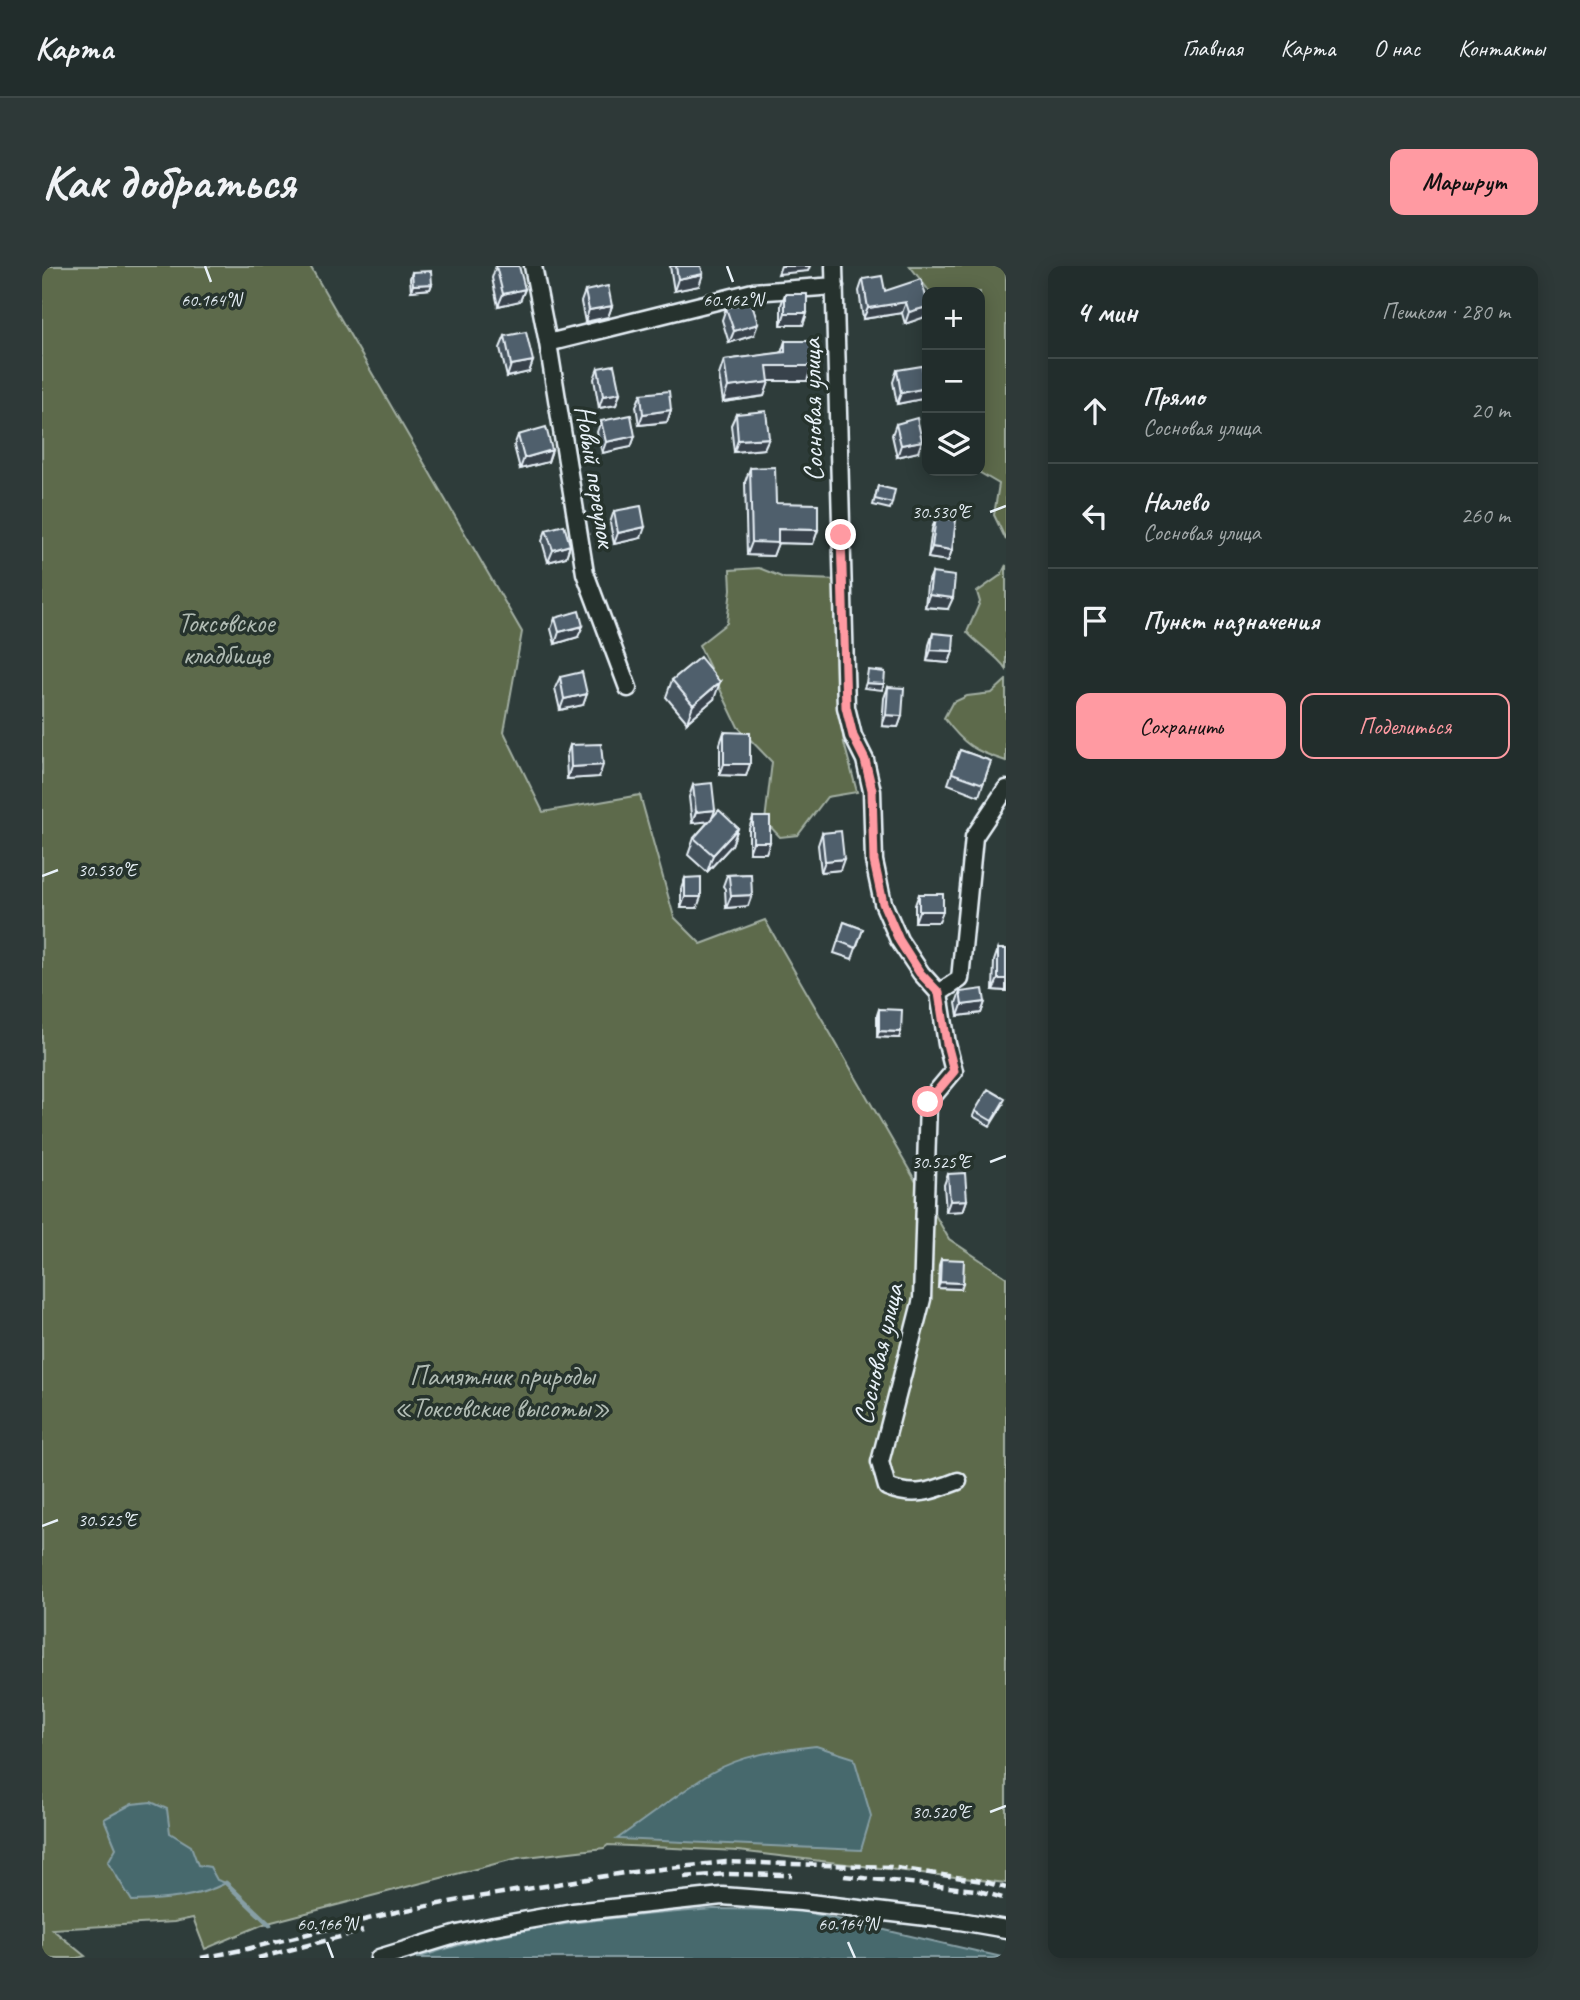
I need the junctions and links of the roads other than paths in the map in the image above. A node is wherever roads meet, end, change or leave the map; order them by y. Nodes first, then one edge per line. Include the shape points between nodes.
1 (533, 266) edge
2 (834, 266) edge
3 (835, 286) junction
4 (548, 343) junction
5 (628, 688) dead end
6 (1006, 789) edge
7 (939, 993) junction
8 (958, 1481) dead end
9 (1006, 1929) edge
10 (379, 1958) edge

1 - 4 street, Новый переулок
2 - 3 street, Сосновая улица
3 - 4 street via 753,292
3 - 7 street, Сосновая улица via 846,707 872,790 874,861 883,903 899,940
4 - 5 street, Новый переулок via 585,573
6 - 7 street via 974,837 960,979
7 - 8 street, Сосновая улица via 954,1071 928,1102 922,1299 880,1462 887,1487 902,1493 930,1492
9 - 10 street via 722,1896 573,1912 494,1926

